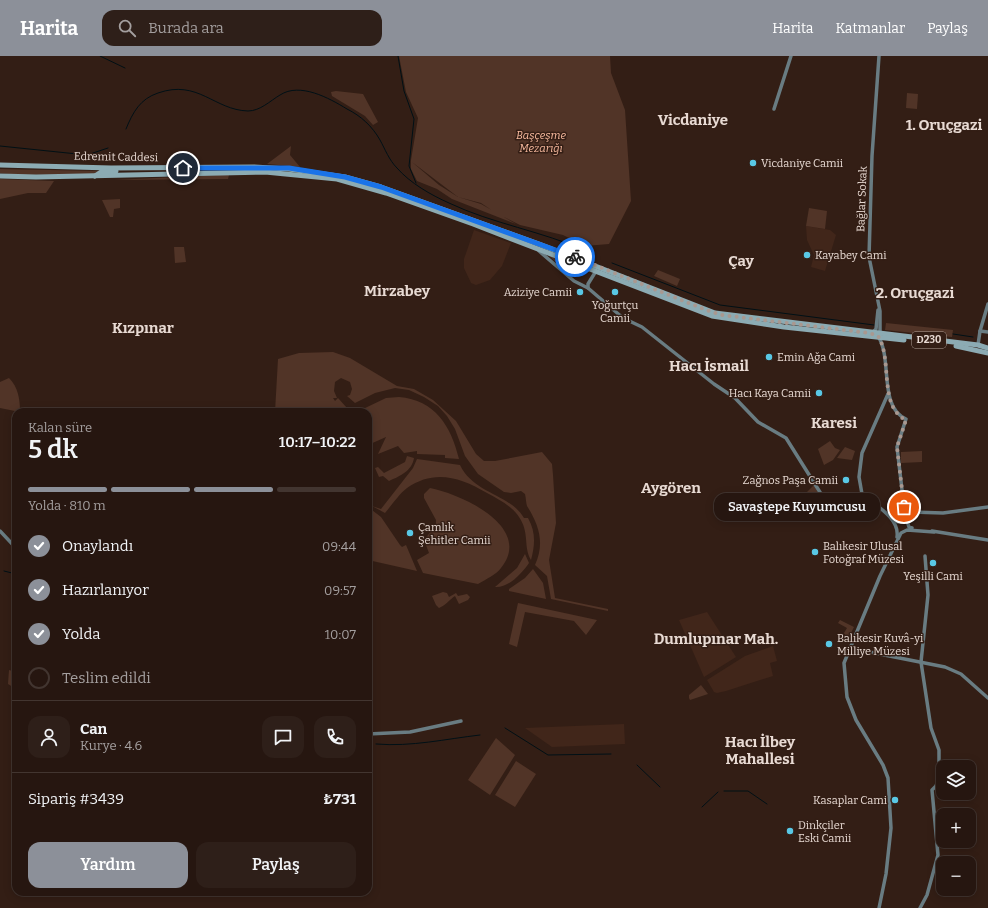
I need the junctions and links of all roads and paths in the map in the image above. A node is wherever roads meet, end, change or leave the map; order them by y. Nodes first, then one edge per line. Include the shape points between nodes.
1 (791, 56) edge
2 (879, 56) edge
3 (774, 109) dead end
4 (0, 166) edge
5 (143, 168) junction
6 (0, 176) edge
7 (95, 176) junction
8 (535, 247) junction
9 (601, 266) junction
10 (588, 288) junction
11 (988, 304) edge
12 (980, 331) junction
13 (988, 332) edge
14 (880, 335) junction
15 (978, 348) junction
16 (988, 348) edge
17 (988, 353) edge
18 (888, 394) junction
19 (862, 494) junction
20 (988, 507) edge
21 (908, 514) junction
22 (894, 521) junction
23 (0, 531) edge
24 (934, 532) junction
25 (897, 540) junction
26 (988, 540) edge
27 (12, 544) edge
28 (925, 556) dead end
29 (849, 648) junction
30 (921, 662) junction
31 (988, 698) edge
32 (461, 721) dead end
33 (372, 734) edge
34 (879, 908) edge
35 (920, 908) edge

1 - 3 main road
2 - 14 main road, Bağlar Sokak via 869,249 870,266 879,305
4 - 5 highway, Edremit Caddesi / D230
5 - 7 highway via 101,172
5 - 9 highway, Edremit Caddesi / D230 via 289,168 345,177 381,187
6 - 7 highway, Edremit Caddesi / D230
7 - 8 highway, Edremit Caddesi / D230 via 258,172 330,178 386,193
8 - 9 highway, Edremit Caddesi / D230
8 - 10 main road via 574,281
9 - 10 main road via 588,284
9 - 14 highway, D230 via 610,272 722,315
9 - 14 highway, D230 via 712,316
10 - 19 main road via 624,318 642,327 737,401 758,422 786,438 828,505 855,501
11 - 12 main road
12 - 13 main road
12 - 15 main road
14 - 15 highway, D230
14 - 15 highway, D230 via 889,339
14 - 18 main road via 886,362
15 - 16 highway, D230
15 - 17 highway, D230
18 - 19 main road via 862,453
18 - 21 main road via 895,411 906,420 897,447 903,500
19 - 22 main road
20 - 21 main road via 943,513
21 - 22 main road via 898,522
21 - 24 main road via 909,528
22 - 25 main road
23 - 27 main road
24 - 25 main road via 905,530 900,533
24 - 26 main road
25 - 29 main road
28 - 30 main road via 928,595
29 - 30 main road
29 - 34 main road via 844,664 847,697 856,720 888,778 891,828
30 - 31 main road via 945,667 961,674
30 - 35 main road via 931,728 939,750 939,767 936,786 932,790 938,855 927,895
32 - 33 main road via 410,732

